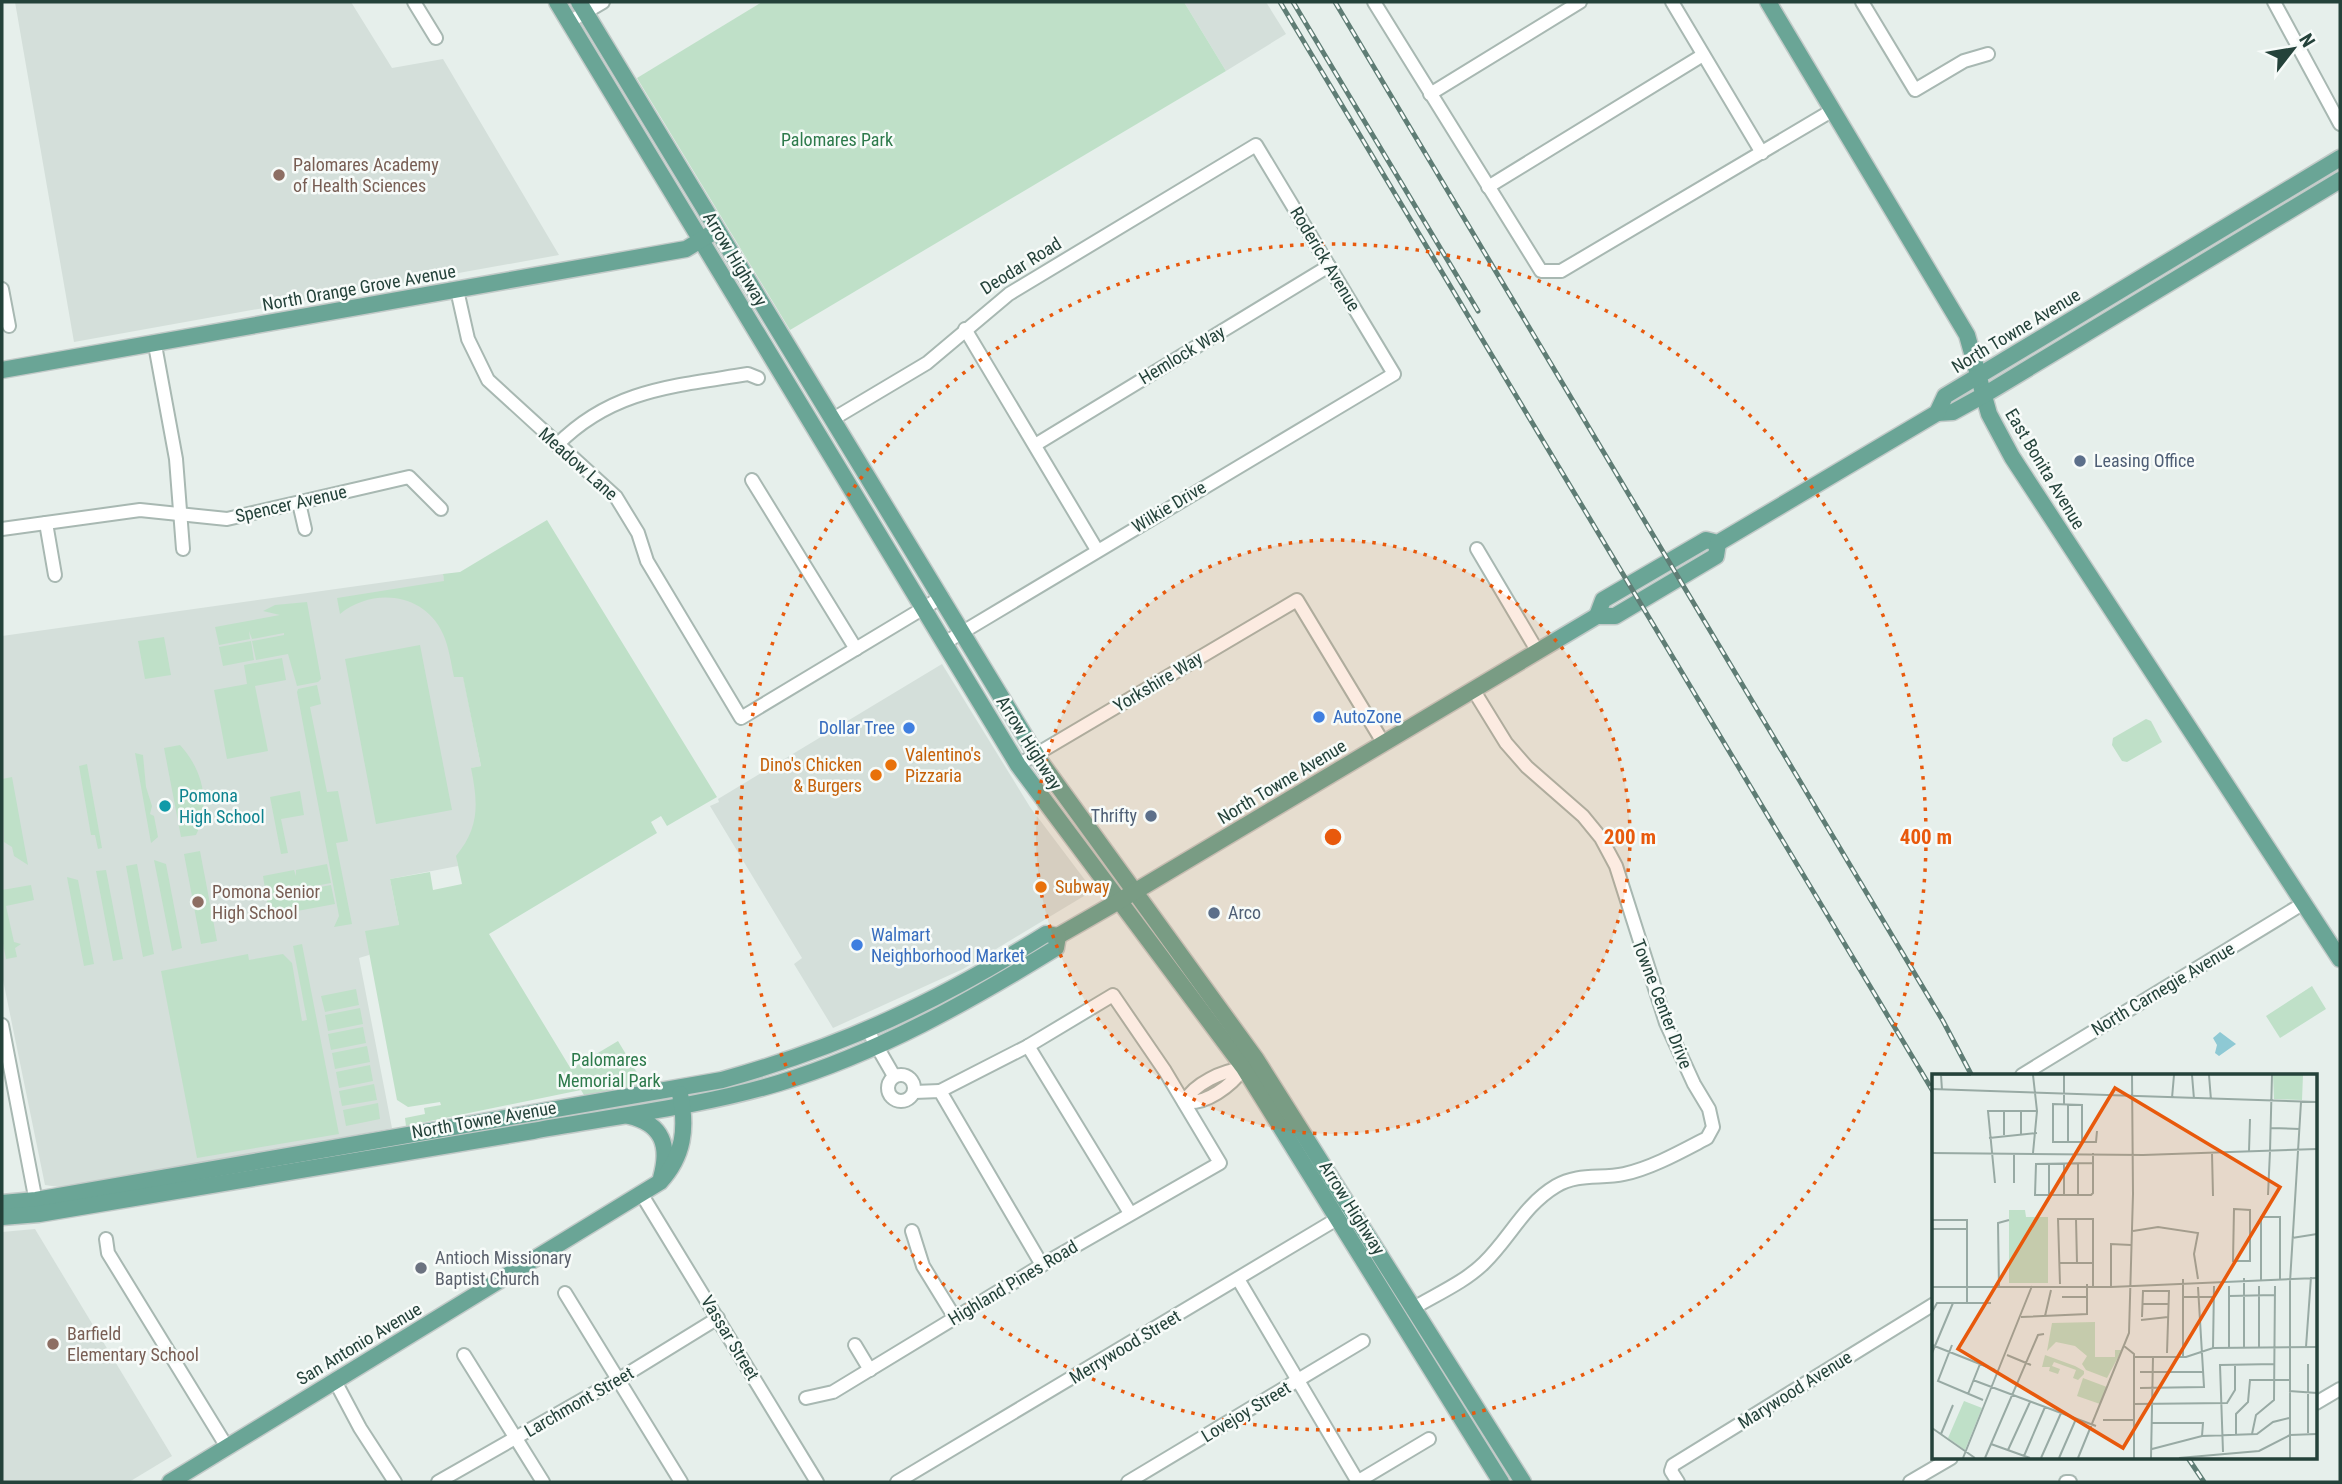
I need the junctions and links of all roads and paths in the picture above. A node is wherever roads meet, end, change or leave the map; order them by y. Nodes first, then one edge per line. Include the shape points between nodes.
1 (414, 2) edge
2 (557, 2) edge
3 (603, 2) edge
4 (1374, 2) edge
5 (1580, 2) edge
6 (1672, 2) edge
7 (1768, 2) edge
8 (1862, 2) edge
9 (2277, 3) edge
10 (583, 7) edge
11 (569, 22) junction
12 (436, 38) dead end
13 (1988, 54) dead end
14 (1703, 55) junction
15 (1430, 94) junction
16 (1833, 110) junction
17 (2340, 124) edge
18 (1256, 145) joint
19 (1762, 153) junction
20 (2340, 158) edge
21 (2340, 180) edge
22 (1488, 187) junction
23 (718, 230) junction
24 (701, 241) junction
25 (1329, 265) junction
26 (2, 289) edge
27 (457, 290) junction
28 (9, 326) dead end
29 (965, 328) junction
30 (155, 345) junction
31 (2, 370) edge
32 (1394, 374) joint
33 (1981, 376) junction
34 (758, 378) dead end
35 (1984, 394) junction
36 (1937, 413) junction
37 (833, 419) junction
38 (815, 430) junction
39 (557, 445) junction
40 (1035, 445) junction
41 (752, 480) dead end
42 (299, 503) junction
43 (441, 509) dead end
44 (181, 515) junction
45 (46, 523) junction
46 (2, 529) edge
47 (305, 529) dead end
48 (1477, 548) dead end
49 (183, 549) dead end
50 (1097, 550) junction
51 (55, 575) dead end
52 (942, 597) junction
53 (925, 608) junction
54 (962, 632) junction
55 (946, 642) junction
56 (856, 649) junction
57 (1538, 652) junction
58 (1474, 691) junction
59 (1384, 744) junction
60 (1036, 754) junction
61 (1018, 765) junction
62 (1136, 891) junction
63 (1119, 901) junction
64 (2304, 903) junction
65 (2340, 959) edge
66 (2, 1025) edge
67 (872, 1038) junction
68 (1028, 1045) junction
69 (5, 1058) edge
70 (1244, 1068) junction
71 (2024, 1074) edge
72 (894, 1076) junction
73 (940, 1091) junction
74 (914, 1092) junction
75 (681, 1096) junction
76 (1184, 1102) junction
77 (623, 1115) junction
78 (660, 1182) junction
79 (642, 1195) junction
80 (2, 1203) edge
81 (37, 1207) junction
82 (1352, 1210) junction
83 (1130, 1213) junction
84 (2, 1217) edge
85 (1336, 1219) junction
86 (912, 1231) dead end
87 (106, 1239) dead end
88 (1042, 1265) junction
89 (1238, 1279) junction
90 (565, 1293) dead end
91 (1932, 1305) edge
92 (1412, 1309) junction
93 (718, 1318) junction
94 (955, 1318) junction
95 (1363, 1341) dead end
96 (855, 1345) dead end
97 (464, 1355) dead end
98 (870, 1370) junction
99 (619, 1379) junction
100 (335, 1381) junction
101 (1298, 1381) junction
102 (2340, 1389) edge
103 (806, 1398) dead end
104 (2318, 1402) edge
105 (516, 1438) junction
106 (1429, 1439) dead end
107 (227, 1447) junction
108 (1948, 1460) edge
109 (170, 1482) edge
110 (396, 1482) edge
111 (438, 1482) edge
112 (543, 1482) edge
113 (681, 1482) edge
114 (817, 1482) edge
115 (897, 1482) edge
116 (1128, 1482) edge
117 (1357, 1482) edge
118 (1501, 1482) edge
119 (1523, 1482) edge
120 (1678, 1482) edge
121 (1910, 1482) edge

1 - 12 street
2 - 11 main road, Arrow Highway
3 - 10 street
4 - 15 street
5 - 15 street
6 - 14 street
7 - 16 main road, East Bonita Avenue
8 - 13 street via 1915,90 1964,61
9 - 17 street
10 - 11 street
10 - 23 main road, Arrow Highway
11 - 24 main road, Arrow Highway
14 - 19 street
14 - 22 street
15 - 22 street
16 - 19 street
16 - 33 main road, East Bonita Avenue via 1967,335
18 - 25 street, Roderick Avenue
18 - 29 street, Deodar Road via 1009,294
19 - 22 street via 1561,271 1541,271
20 - 33 main road, North Towne Avenue
21 - 35 main road
23 - 24 main road, North Orange Grove Avenue
23 - 37 main road, Arrow Highway
24 - 27 main road, North Orange Grove Avenue via 686,249
24 - 38 main road, Arrow Highway
25 - 32 street, Roderick Avenue
25 - 40 street, Hemlock Way
26 - 28 street
27 - 30 main road, North Orange Grove Avenue
27 - 39 street, Meadow Lane via 467,339 488,380
29 - 37 street, Deodar Road via 926,363
29 - 40 street
30 - 31 main road, North Orange Grove Avenue
30 - 44 street via 176,459
32 - 50 street, Wilkie Drive
33 - 35 main road, East Bonita Avenue
33 - 36 main road, North Towne Avenue via 1945,396
34 - 39 street via 748,374 630,396 594,414
35 - 36 main road via 1953,412
35 - 64 main road, East Bonita Avenue via 1989,414 2012,457
36 - 57 main road, North Towne Avenue via 1718,543 1706,540 1604,600 1597,617
37 - 38 main road, Deodar Road
37 - 52 main road, Arrow Highway
38 - 53 main road, Arrow Highway
39 - 56 street, Meadow Lane via 617,496 628,512 648,561 741,718
40 - 50 street
41 - 56 street
42 - 43 street, Spencer Avenue via 409,477
42 - 44 street, Spencer Avenue via 227,519
42 - 47 street
44 - 45 street, Spencer Avenue via 139,510
44 - 49 street
45 - 46 street, Spencer Avenue
45 - 51 street
48 - 57 street
50 - 54 street, Wilkie Drive
52 - 53 street
52 - 54 main road, Arrow Highway
53 - 55 main road, Arrow Highway
53 - 56 street
54 - 55 street, Wilkie Drive
54 - 60 main road, Arrow Highway
55 - 61 main road, Arrow Highway
57 - 58 main road, North Towne Avenue
58 - 59 main road, North Towne Avenue
58 - 92 street, Towne Center Drive via 1506,743 1601,838 1616,866 1666,1023 1713,1127 1701,1141 1635,1171 1580,1176 1536,1198 1481,1267
59 - 60 street, Yorkshire Way via 1297,600
59 - 62 main road, North Towne Avenue
60 - 61 street, Yorkshire Way
60 - 62 main road, Arrow Highway
61 - 63 main road, Arrow Highway
62 - 63 main road, North Towne Avenue
62 - 82 main road, Arrow Highway via 1227,1016
63 - 67 main road, North Towne Avenue via 1058,936 1046,934
63 - 70 main road, Arrow Highway
64 - 65 main road, East Bonita Avenue
64 - 71 street, North Carnegie Avenue
66 - 69 street
67 - 72 street
67 - 75 main road, North Towne Avenue via 779,1083
68 - 73 street
68 - 76 street via 1113,995
68 - 83 street
69 - 81 street
70 - 76 street via 1234,1081 1196,1104
70 - 85 main road, Arrow Highway
72 - 74 street via 909,1077
72 - 74 street via 887,1087 892,1098 904,1101
73 - 74 street
73 - 88 street
75 - 77 main road, North Towne Avenue
75 - 78 main road, San Antonio Avenue via 684,1129 680,1152
75 - 81 main road, North Towne Avenue
76 - 83 street, Highland Pines Road via 1220,1163
77 - 78 main road via 651,1124 661,1136 665,1163
77 - 81 main road, North Towne Avenue
78 - 79 main road, San Antonio Avenue
79 - 93 street, Vassar Street
79 - 100 main road, San Antonio Avenue
80 - 81 main road, North Towne Avenue
81 - 84 main road, North Towne Avenue
82 - 85 street, Merrywood Street
82 - 92 main road, Arrow Highway
83 - 88 street, Highland Pines Road
85 - 89 street, Merrywood Street
85 - 118 main road, Arrow Highway
86 - 94 street via 923,1266
87 - 107 street via 108,1253
88 - 94 street, Highland Pines Road
89 - 101 street
89 - 115 street, Merrywood Street
90 - 99 street
91 - 120 street, Marywood Avenue via 1673,1465 1671,1471
92 - 119 main road, Arrow Highway
93 - 99 street, Larchmont Street
93 - 114 street, Vassar Street
94 - 98 street, Highland Pines Road
95 - 101 street, Lovejoy Street
96 - 98 street
97 - 105 street
98 - 103 street, Highland Pines Road via 833,1392
99 - 105 street, Larchmont Street
99 - 113 street
100 - 107 main road, San Antonio Avenue
100 - 110 street
101 - 116 street, Lovejoy Street
101 - 117 street
102 - 104 street
105 - 111 street, Larchmont Street
105 - 112 street
106 - 117 street
107 - 109 main road, San Antonio Avenue
108 - 121 street

